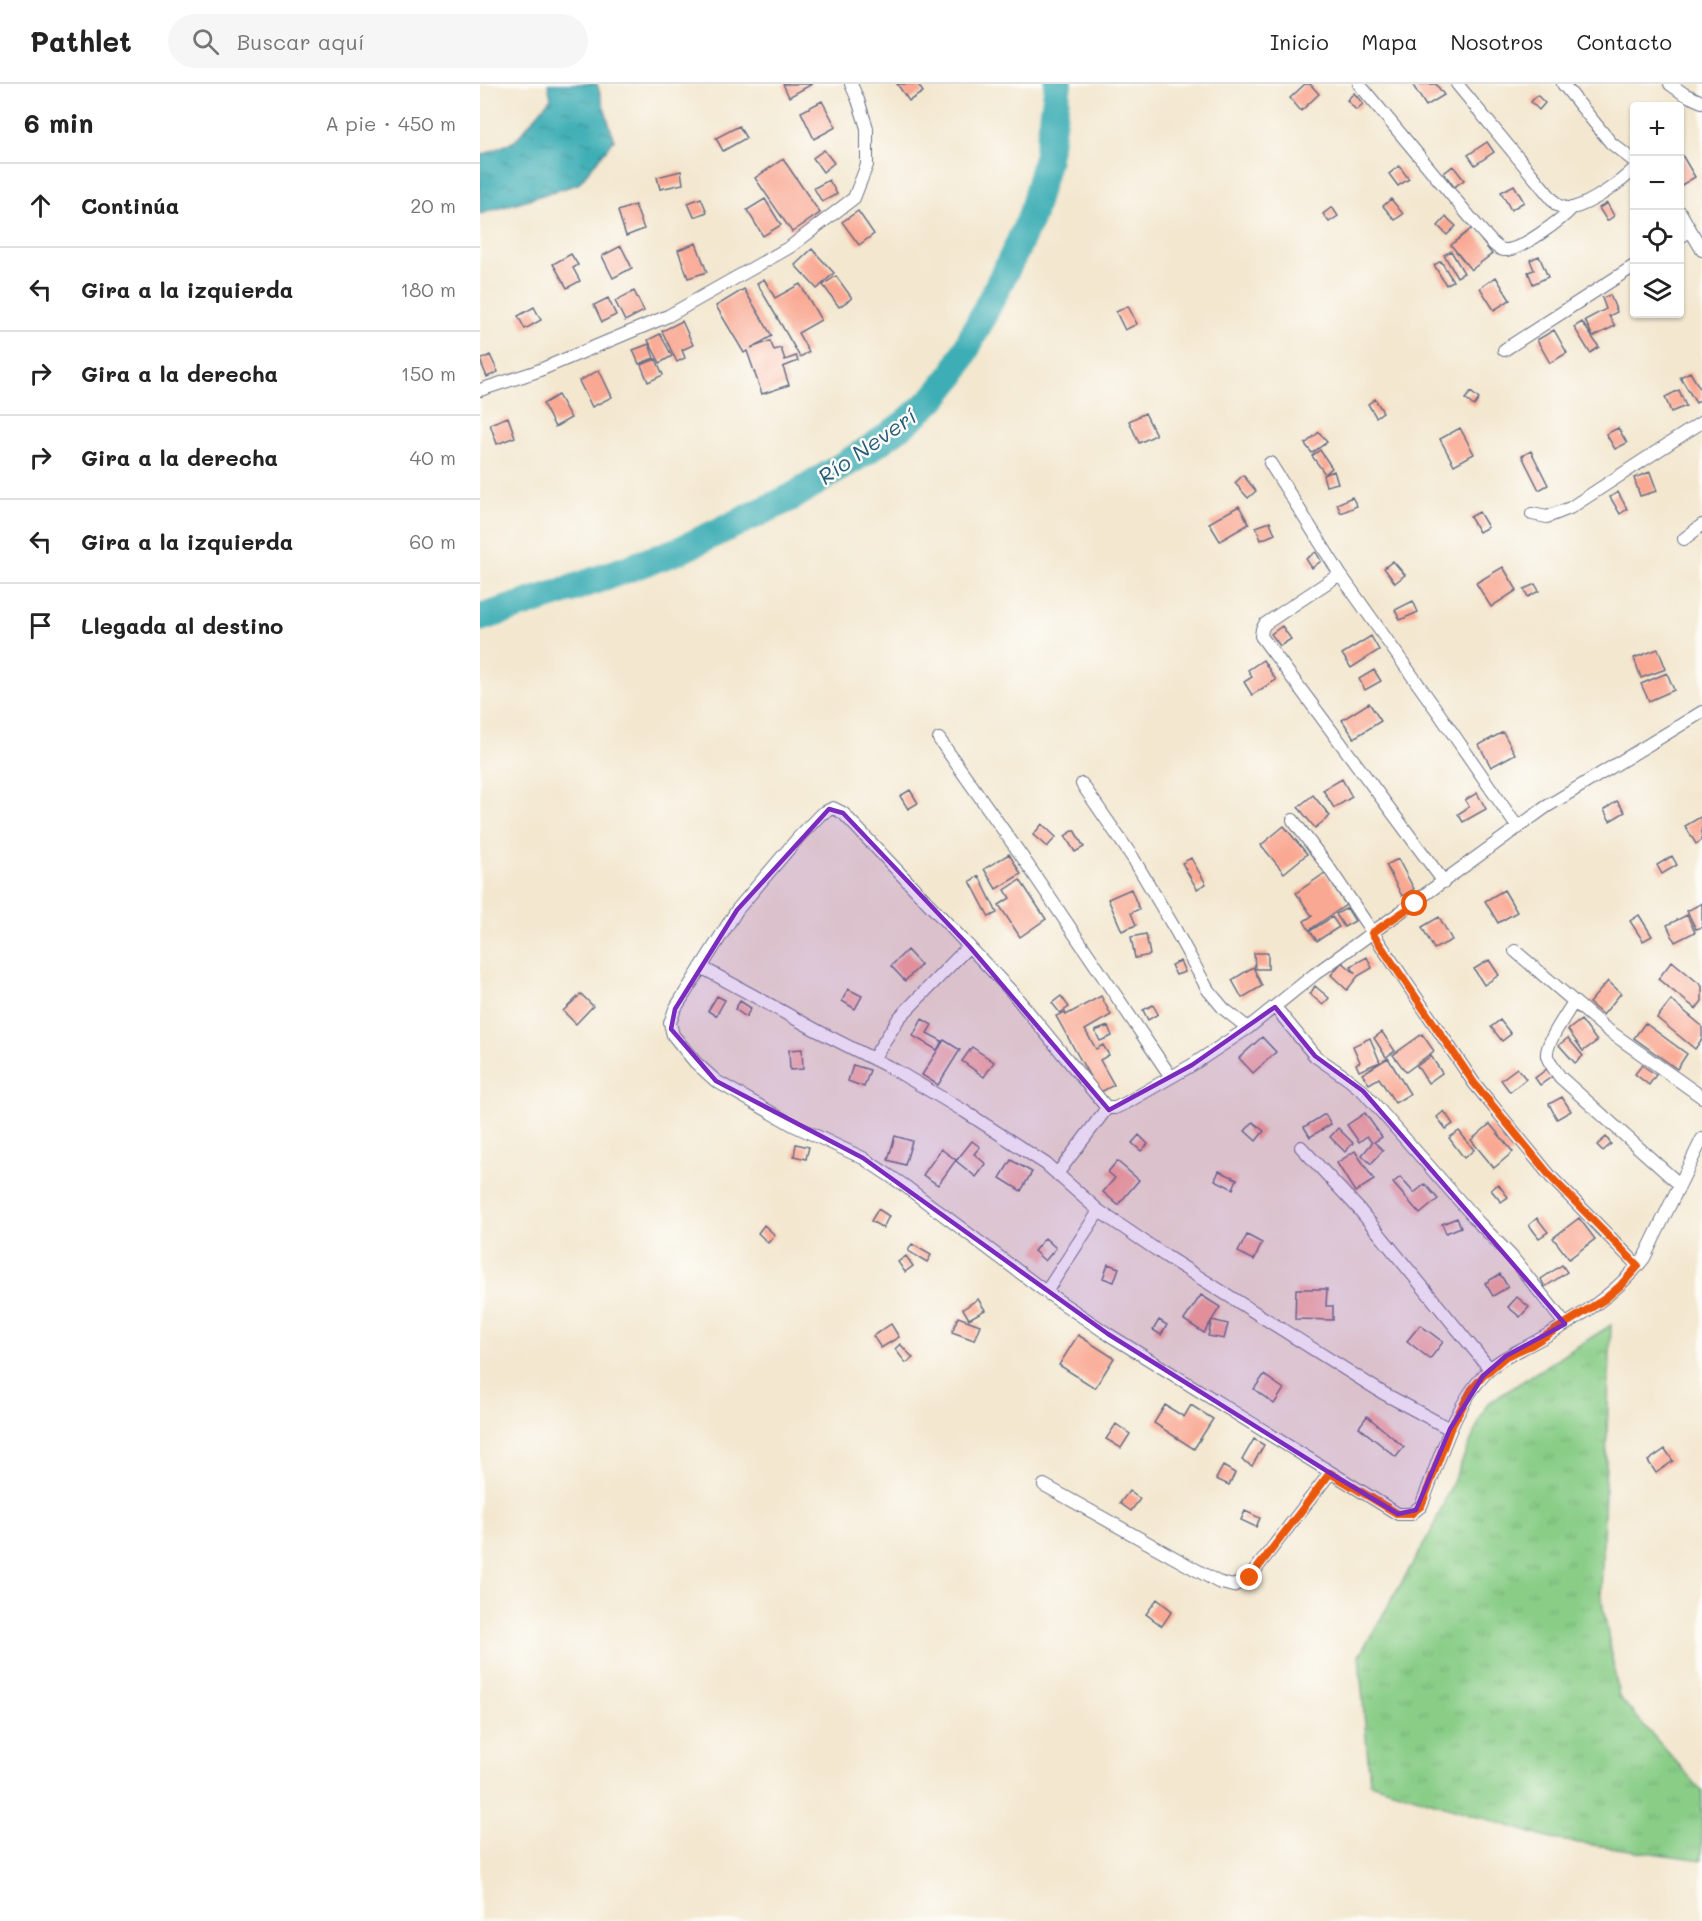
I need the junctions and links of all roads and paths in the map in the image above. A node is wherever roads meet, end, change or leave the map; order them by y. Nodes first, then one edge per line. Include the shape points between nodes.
1 (851, 84) edge
2 (1359, 84) edge
3 (1457, 84) edge
4 (1563, 84) edge
5 (1670, 84) edge
6 (1702, 102) edge
7 (1630, 157) edge
8 (1630, 173) edge
9 (1572, 208) junction
10 (1685, 234) edge
11 (1702, 250) edge
12 (1630, 269) edge
13 (1504, 350) dead end
14 (480, 390) edge
15 (1702, 422) edge
16 (1269, 463) dead end
17 (1532, 514) dead end
18 (1702, 525) edge
19 (1684, 539) dead end
20 (1340, 574) junction
21 (1702, 712) edge
22 (939, 739) dead end
23 (1082, 784) dead end
24 (1293, 820) dead end
25 (1518, 828) junction
26 (1444, 882) junction
27 (1372, 933) junction
28 (969, 946) junction
29 (1515, 951) dead end
30 (701, 967) junction
31 (1573, 1003) junction
32 (1275, 1007) junction
33 (1248, 1028) junction
34 (873, 1059) junction
35 (1171, 1077) junction
36 (1702, 1097) edge
37 (1107, 1108) junction
38 (1702, 1140) edge
39 (1301, 1147) dead end
40 (1057, 1174) junction
41 (1679, 1184) junction
42 (1099, 1211) junction
43 (1638, 1266) junction
44 (1046, 1292) junction
45 (1565, 1324) junction
46 (1490, 1369) junction
47 (1450, 1429) junction
48 (1330, 1473) junction
49 (1044, 1485) dead end

1 - 14 street via 867,128 867,165 854,198 790,247 668,316 535,372
2 - 9 street via 1498,248 1513,249 1546,230
3 - 9 street via 1554,202
4 - 7 street via 1611,142
5 - 6 street
8 - 9 street
10 - 11 street
12 - 13 street
15 - 17 street via 1570,508 1547,517
16 - 20 street
18 - 19 street
20 - 25 street
20 - 26 street via 1266,624 1261,636
21 - 25 street
22 - 35 street
23 - 33 street via 1133,858 1208,990
24 - 27 street
25 - 26 street
26 - 27 street
27 - 32 street
27 - 43 street via 1474,1083 1551,1177
28 - 30 street via 843,813 833,808 821,814 798,838 737,910
28 - 34 street via 899,1018
28 - 37 street
29 - 31 street
30 - 34 street
30 - 44 street via 670,1023 673,1035 695,1062 716,1081 793,1125 863,1158
31 - 36 street
31 - 41 street via 1549,1045 1547,1056 1560,1077
32 - 33 street
32 - 45 street via 1315,1056 1363,1091 1512,1257
33 - 35 street
34 - 40 street via 964,1111
35 - 37 street via 1126,1103
37 - 40 street
38 - 41 street
39 - 46 street via 1358,1208
40 - 42 street
41 - 43 street
42 - 44 street
42 - 47 street via 1383,1393
43 - 45 street via 1605,1299
44 - 48 street
45 - 46 street
46 - 47 street via 1472,1389
47 - 48 street via 1421,1506 1411,1514 1398,1514
48 - 49 street via 1250,1578 1233,1586 1218,1582

